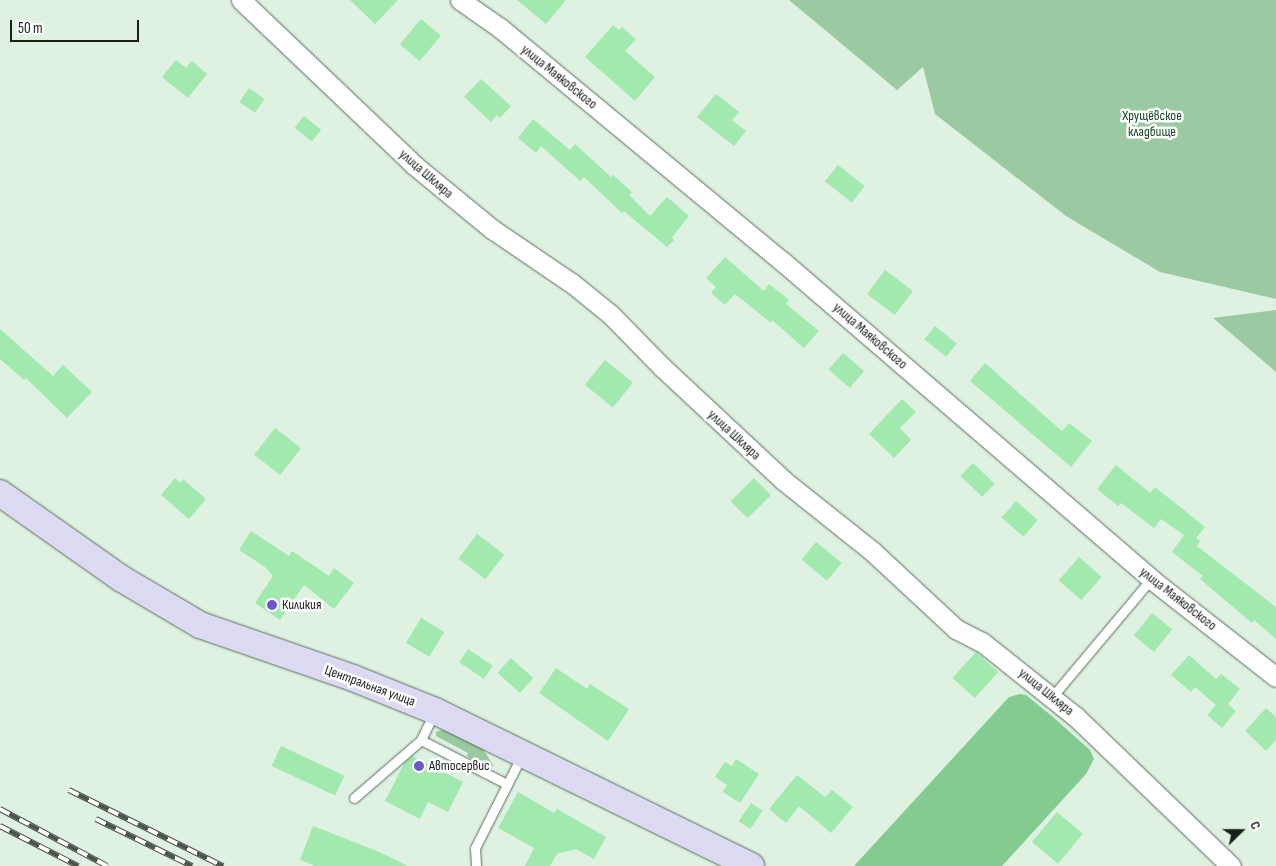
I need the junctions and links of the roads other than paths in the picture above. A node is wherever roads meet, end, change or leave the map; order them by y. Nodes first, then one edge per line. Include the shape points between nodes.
1 (241, 0) edge
2 (460, 0) edge
3 (0, 492) edge
4 (1151, 579) junction
5 (1276, 677) edge
6 (1052, 697) junction
7 (435, 711) junction
8 (421, 740) junction
9 (523, 753) junction
10 (507, 784) junction
11 (354, 798) dead end
12 (476, 866) edge
13 (751, 866) edge
14 (1231, 866) edge

1 - 6 street, улица Шкляра via 414,165 492,229 573,284 611,315 776,473 872,551 944,619 982,642
2 - 4 street, улица Маяковского via 500,28 783,262
3 - 7 main road, Центральная улица via 122,579 200,625 353,678
4 - 5 street, улица Маяковского
4 - 6 lane
6 - 14 street, улица Шкляра via 1128,765
7 - 8 lane
7 - 9 main road, Центральная улица
8 - 10 lane
8 - 11 lane
9 - 10 lane
9 - 13 main road, Центральная улица
10 - 12 lane via 475,848

